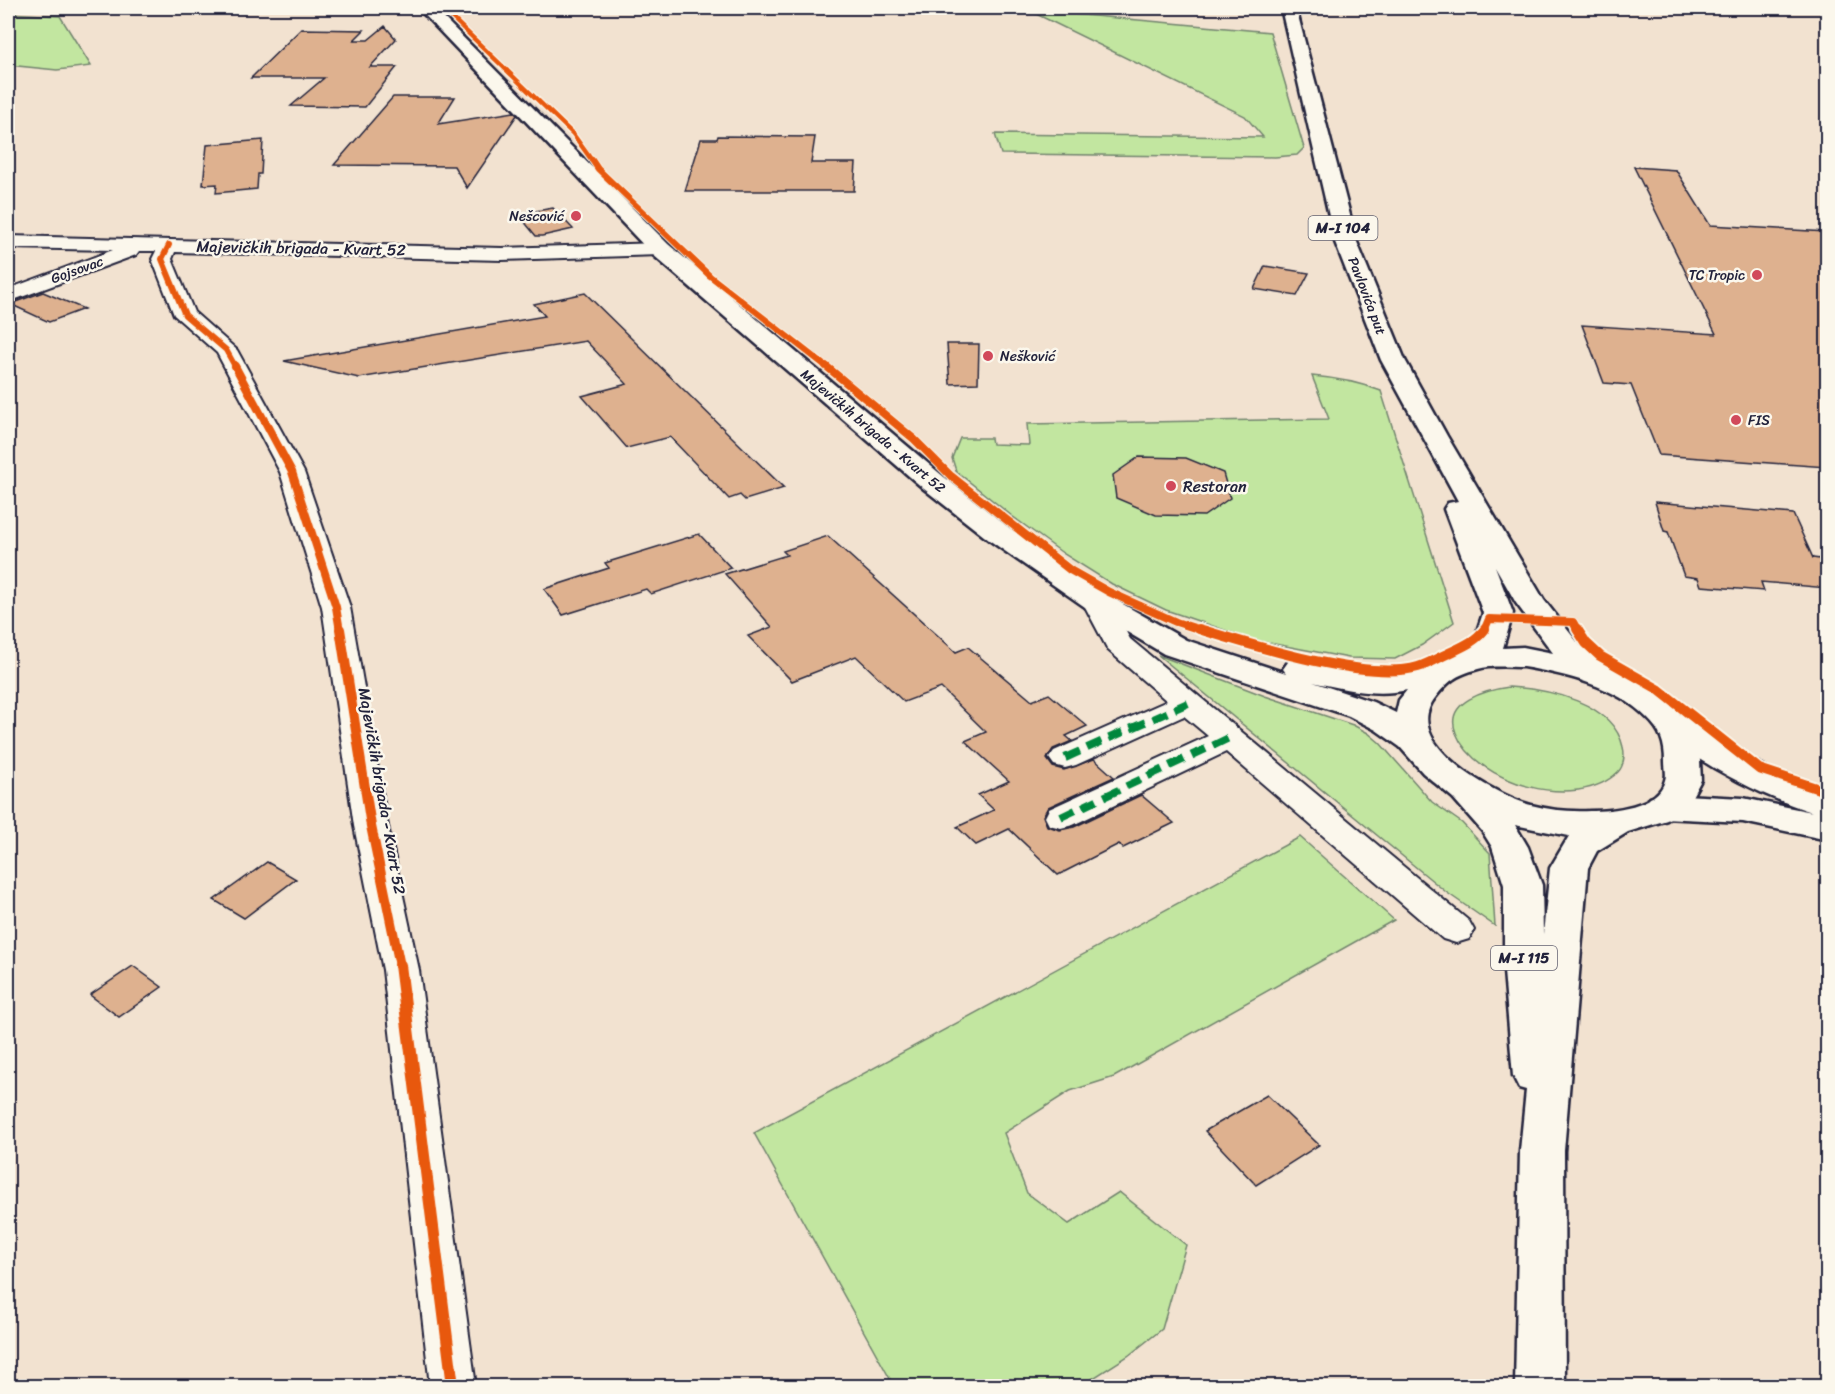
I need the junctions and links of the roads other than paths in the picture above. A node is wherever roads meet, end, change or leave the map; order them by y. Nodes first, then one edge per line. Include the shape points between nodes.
1 (426, 8) edge
2 (1289, 8) edge
3 (8, 242) edge
4 (158, 245) junction
5 (660, 249) junction
6 (8, 296) edge
7 (1434, 436) junction
8 (1096, 601) junction
9 (1470, 660) junction
10 (1437, 673) junction
11 (1610, 679) junction
12 (1188, 704) junction
13 (1669, 722) junction
14 (1229, 738) junction
15 (1065, 758) dead end
16 (1447, 775) junction
17 (1827, 805) edge
18 (1663, 806) junction
19 (1061, 817) dead end
20 (1617, 822) junction
21 (1827, 828) edge
22 (1456, 930) dead end
23 (1542, 1151) junction
24 (453, 1386) edge
25 (1540, 1386) edge

1 - 5 main road, Majevičkih brigada - Kvart 52 / M-I 115
2 - 7 main road, Pavlovića put / M-I 104 via 1346,242 1393,360
3 - 4 street, Gojsovac
4 - 5 street, Majevičkih brigada - Kvart 52 via 502,254
4 - 6 street, Gojsovac
4 - 24 street, Majevičkih brigada - Kvart 52 via 185,315 226,350 292,472 336,607 371,826 401,970
5 - 8 main road, Majevičkih brigada - Kvart 52 / M-I 115 via 934,483
7 - 9 main road, M-I 104 via 1498,613 1488,647
7 - 11 main road, M-I 104 via 1531,603 1570,654
8 - 10 main road, M-I 115 via 1230,650 1342,679 1390,684
8 - 12 street via 1118,644
8 - 16 main road, M-I 115 via 1174,647 1361,709 1388,722 1412,739
9 - 10 main road, M-I 115
9 - 11 main road, M-I 115 via 1502,656 1538,658
10 - 16 main road, M-I 115 via 1419,691 1411,713 1416,739
11 - 13 main road, M-I 115 via 1633,691
12 - 14 street
12 - 15 street
13 - 17 main road via 1737,769
13 - 18 main road, M-I 115 via 1683,744 1687,767 1680,788
14 - 19 street
14 - 22 street
16 - 20 main road, M-I 115 via 1494,804 1535,818 1577,824
16 - 23 main road, M-I 115 via 1496,823 1510,847 1523,885 1524,972
18 - 20 main road, M-I 115
18 - 21 main road via 1743,810
20 - 23 main road, M-I 115 via 1583,843 1569,868
23 - 25 main road, M-I 115

